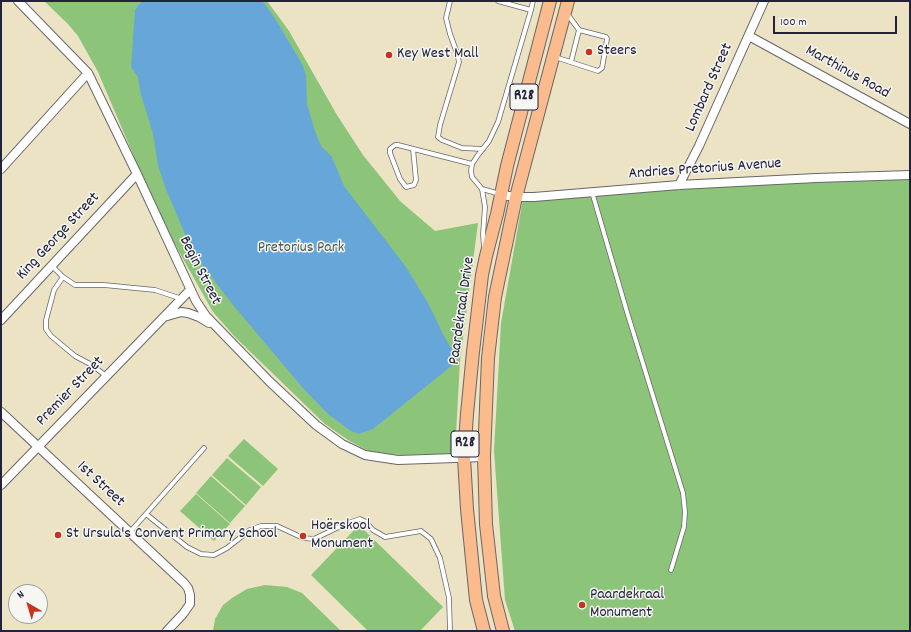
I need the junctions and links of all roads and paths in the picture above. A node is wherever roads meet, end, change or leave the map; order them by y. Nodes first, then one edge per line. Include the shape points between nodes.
1 (18, 1) edge
2 (450, 1) edge
3 (498, 1) edge
4 (533, 1) edge
5 (550, 1) edge
6 (764, 1) edge
7 (566, 6) edge
8 (531, 10) junction
9 (579, 30) junction
10 (749, 36) junction
11 (553, 57) junction
12 (571, 62) junction
13 (88, 73) junction
14 (910, 124) edge
15 (483, 149) junction
16 (413, 150) junction
17 (472, 164) junction
18 (1, 170) edge
19 (137, 174) junction
20 (910, 175) edge
21 (679, 185) junction
22 (482, 189) junction
23 (592, 192) junction
24 (502, 195) junction
25 (516, 198) junction
26 (486, 256) junction
27 (52, 265) junction
28 (63, 278) junction
29 (190, 290) junction
30 (182, 299) junction
31 (161, 318) junction
32 (1, 320) edge
33 (216, 325) junction
34 (106, 376) junction
35 (1, 412) edge
36 (38, 447) junction
37 (204, 448) dead end
38 (484, 457) junction
39 (464, 458) junction
40 (1, 486) edge
41 (146, 514) junction
42 (130, 532) junction
43 (671, 570) dead end
44 (167, 631) edge
45 (450, 631) edge
46 (484, 631) edge
47 (503, 631) edge

1 - 13 street, Begin Street
2 - 15 lane via 446,18 459,62 438,137 462,148
3 - 8 lane
4 - 8 lane
5 - 24 main road, Paardekraal Drive / R28 via 507,166
6 - 10 street, Lombard Street
7 - 9 lane
7 - 11 main road, Paardekraal Drive / R28
8 - 15 lane via 498,122
9 - 12 lane
9 - 12 lane via 606,37 602,68 598,71
10 - 14 street, Marthinus Road
10 - 21 street, Lombard Street
11 - 12 lane
11 - 25 main road, Paardekraal Drive / R28
13 - 18 street
13 - 19 street, Begin Street
15 - 17 lane
16 - 16 lane via 398,145 390,149 400,179 406,187 414,185 416,180
16 - 17 lane
17 - 22 lane via 472,177
19 - 27 street, King George Street
19 - 29 street, Begin Street
20 - 21 street, Andries Pretorius Avenue
21 - 23 street, Andries Pretorius Avenue
22 - 24 lane
22 - 26 lane via 485,207 483,245
23 - 25 street, Andries Pretorius Avenue
23 - 43 lane via 683,493 684,527
24 - 25 street, Andries Pretorius Avenue
24 - 26 main road, Paardekraal Drive / R28
25 - 38 main road, Paardekraal Drive / R28 via 495,297 488,358
26 - 39 main road, Paardekraal Drive / R28 via 473,352
27 - 28 lane
27 - 32 street, King George Street
28 - 30 lane via 75,285 155,290
28 - 34 lane via 54,290 46,329 75,356
29 - 30 street, Premier Street
29 - 33 street, Begin Street via 206,316
30 - 31 street, Premier Street
31 - 33 street via 188,313
31 - 34 street, Premier Street
33 - 39 street, Begin Street via 316,425 342,444 365,454 398,460
34 - 36 street, Premier Street
35 - 36 street, 1st Street
36 - 40 street, Premier Street
36 - 42 street, 1st Street
37 - 41 lane
38 - 39 street, Begin Street
38 - 47 main road, Paardekraal Drive / R28 via 486,524 494,596
39 - 46 main road, Paardekraal Drive / R28 via 476,600
41 - 42 lane
41 - 45 lane via 187,547 201,554 214,555 250,530 261,526 277,526 303,538 314,539 360,519 385,536 421,531 431,538 440,558 449,598
42 - 44 street, 1st Street via 188,588 190,604

